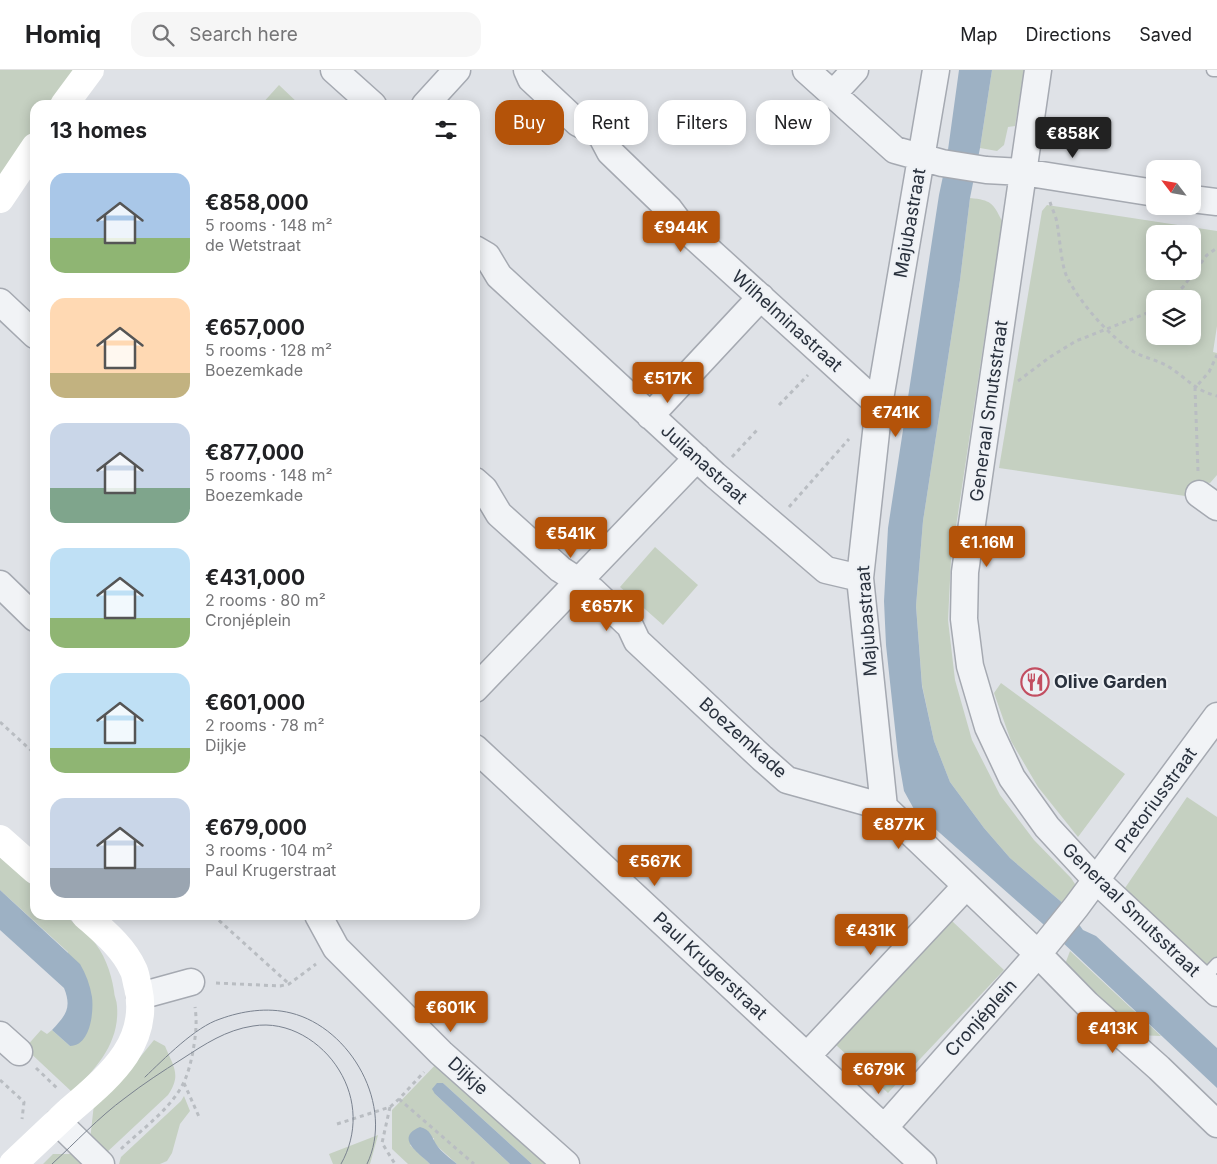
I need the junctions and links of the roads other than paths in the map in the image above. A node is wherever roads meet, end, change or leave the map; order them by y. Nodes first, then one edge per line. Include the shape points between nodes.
1 (90, 70) edge
2 (334, 70) edge
3 (457, 70) edge
4 (527, 70) edge
5 (806, 70) edge
6 (855, 70) edge
7 (936, 70) edge
8 (1038, 70) edge
9 (1213, 70) edge
10 (1217, 70) edge
11 (832, 95) junction
12 (71, 100) edge
13 (367, 100) edge
14 (430, 100) edge
15 (30, 154) edge
16 (931, 160) junction
17 (1031, 173) junction
18 (1146, 192) edge
19 (0, 199) edge
20 (1201, 199) edge
21 (1217, 202) edge
22 (480, 252) edge
23 (761, 298) junction
24 (0, 302) edge
25 (30, 330) edge
26 (879, 405) junction
27 (650, 416) junction
28 (706, 467) junction
29 (480, 485) edge
30 (860, 578) junction
31 (579, 580) junction
32 (0, 584) edge
33 (30, 613) edge
34 (480, 684) edge
35 (1217, 716) edge
36 (480, 753) edge
37 (884, 806) junction
38 (0, 839) edge
39 (30, 866) edge
40 (1097, 882) junction
41 (966, 886) junction
42 (90, 920) edge
43 (321, 920) edge
44 (1043, 948) junction
45 (1212, 979) edge
46 (191, 982) road end
47 (140, 996) junction
48 (807, 1056) junction
49 (67, 1113) junction
50 (1217, 1124) edge
51 (884, 1128) junction
52 (111, 1157) edge
53 (13, 1164) edge
54 (566, 1164) edge
55 (923, 1164) edge

1 - 12 street
2 - 13 street
3 - 14 street
4 - 23 street, Wilhelminastraat via 531,79 578,123 601,135 610,152 669,209 681,225
5 - 11 street
6 - 11 street
7 - 16 street, Majubastraat
8 - 17 street, Generaal Smutsstraat
9 - 10 lane
11 - 16 street via 895,150
15 - 19 street
16 - 17 street via 986,170
16 - 26 street, Majubastraat
17 - 18 street
17 - 40 street, Generaal Smutsstraat via 992,391 965,572 964,620 970,666 988,727 1012,778 1047,827
20 - 21 street
22 - 27 street, Julianastraat via 487,256 499,276
23 - 26 street, Wilhelminastraat
23 - 27 street
24 - 25 street
26 - 30 street, Majubastraat
27 - 28 street, Julianastraat
28 - 30 street, Julianastraat via 826,570
28 - 31 street
29 - 31 street, Boezemkade via 500,514 560,569
30 - 37 street, Majubastraat
31 - 34 street
31 - 37 street, Boezemkade via 630,626 637,641 787,780
32 - 33 street
35 - 40 street, Pretoriusstraat
36 - 48 street, Paul Krugerstraat
37 - 41 street, Boezemkade
38 - 39 street
40 - 44 street, Pretoriusstraat
40 - 45 street, Generaal Smutsstraat
41 - 44 street, Boezemkade
41 - 48 street
42 - 47 street via 118,945 134,969
43 - 54 street, Dijkje via 336,948 442,1053
44 - 50 street, Boezemkade via 1087,1004
44 - 51 street, Cronjéplein
46 - 47 street
47 - 49 street via 137,1033 127,1054
48 - 51 street, Paul Krugerstraat
49 - 52 street
49 - 53 street
51 - 55 street, Paul Krugerstraat

